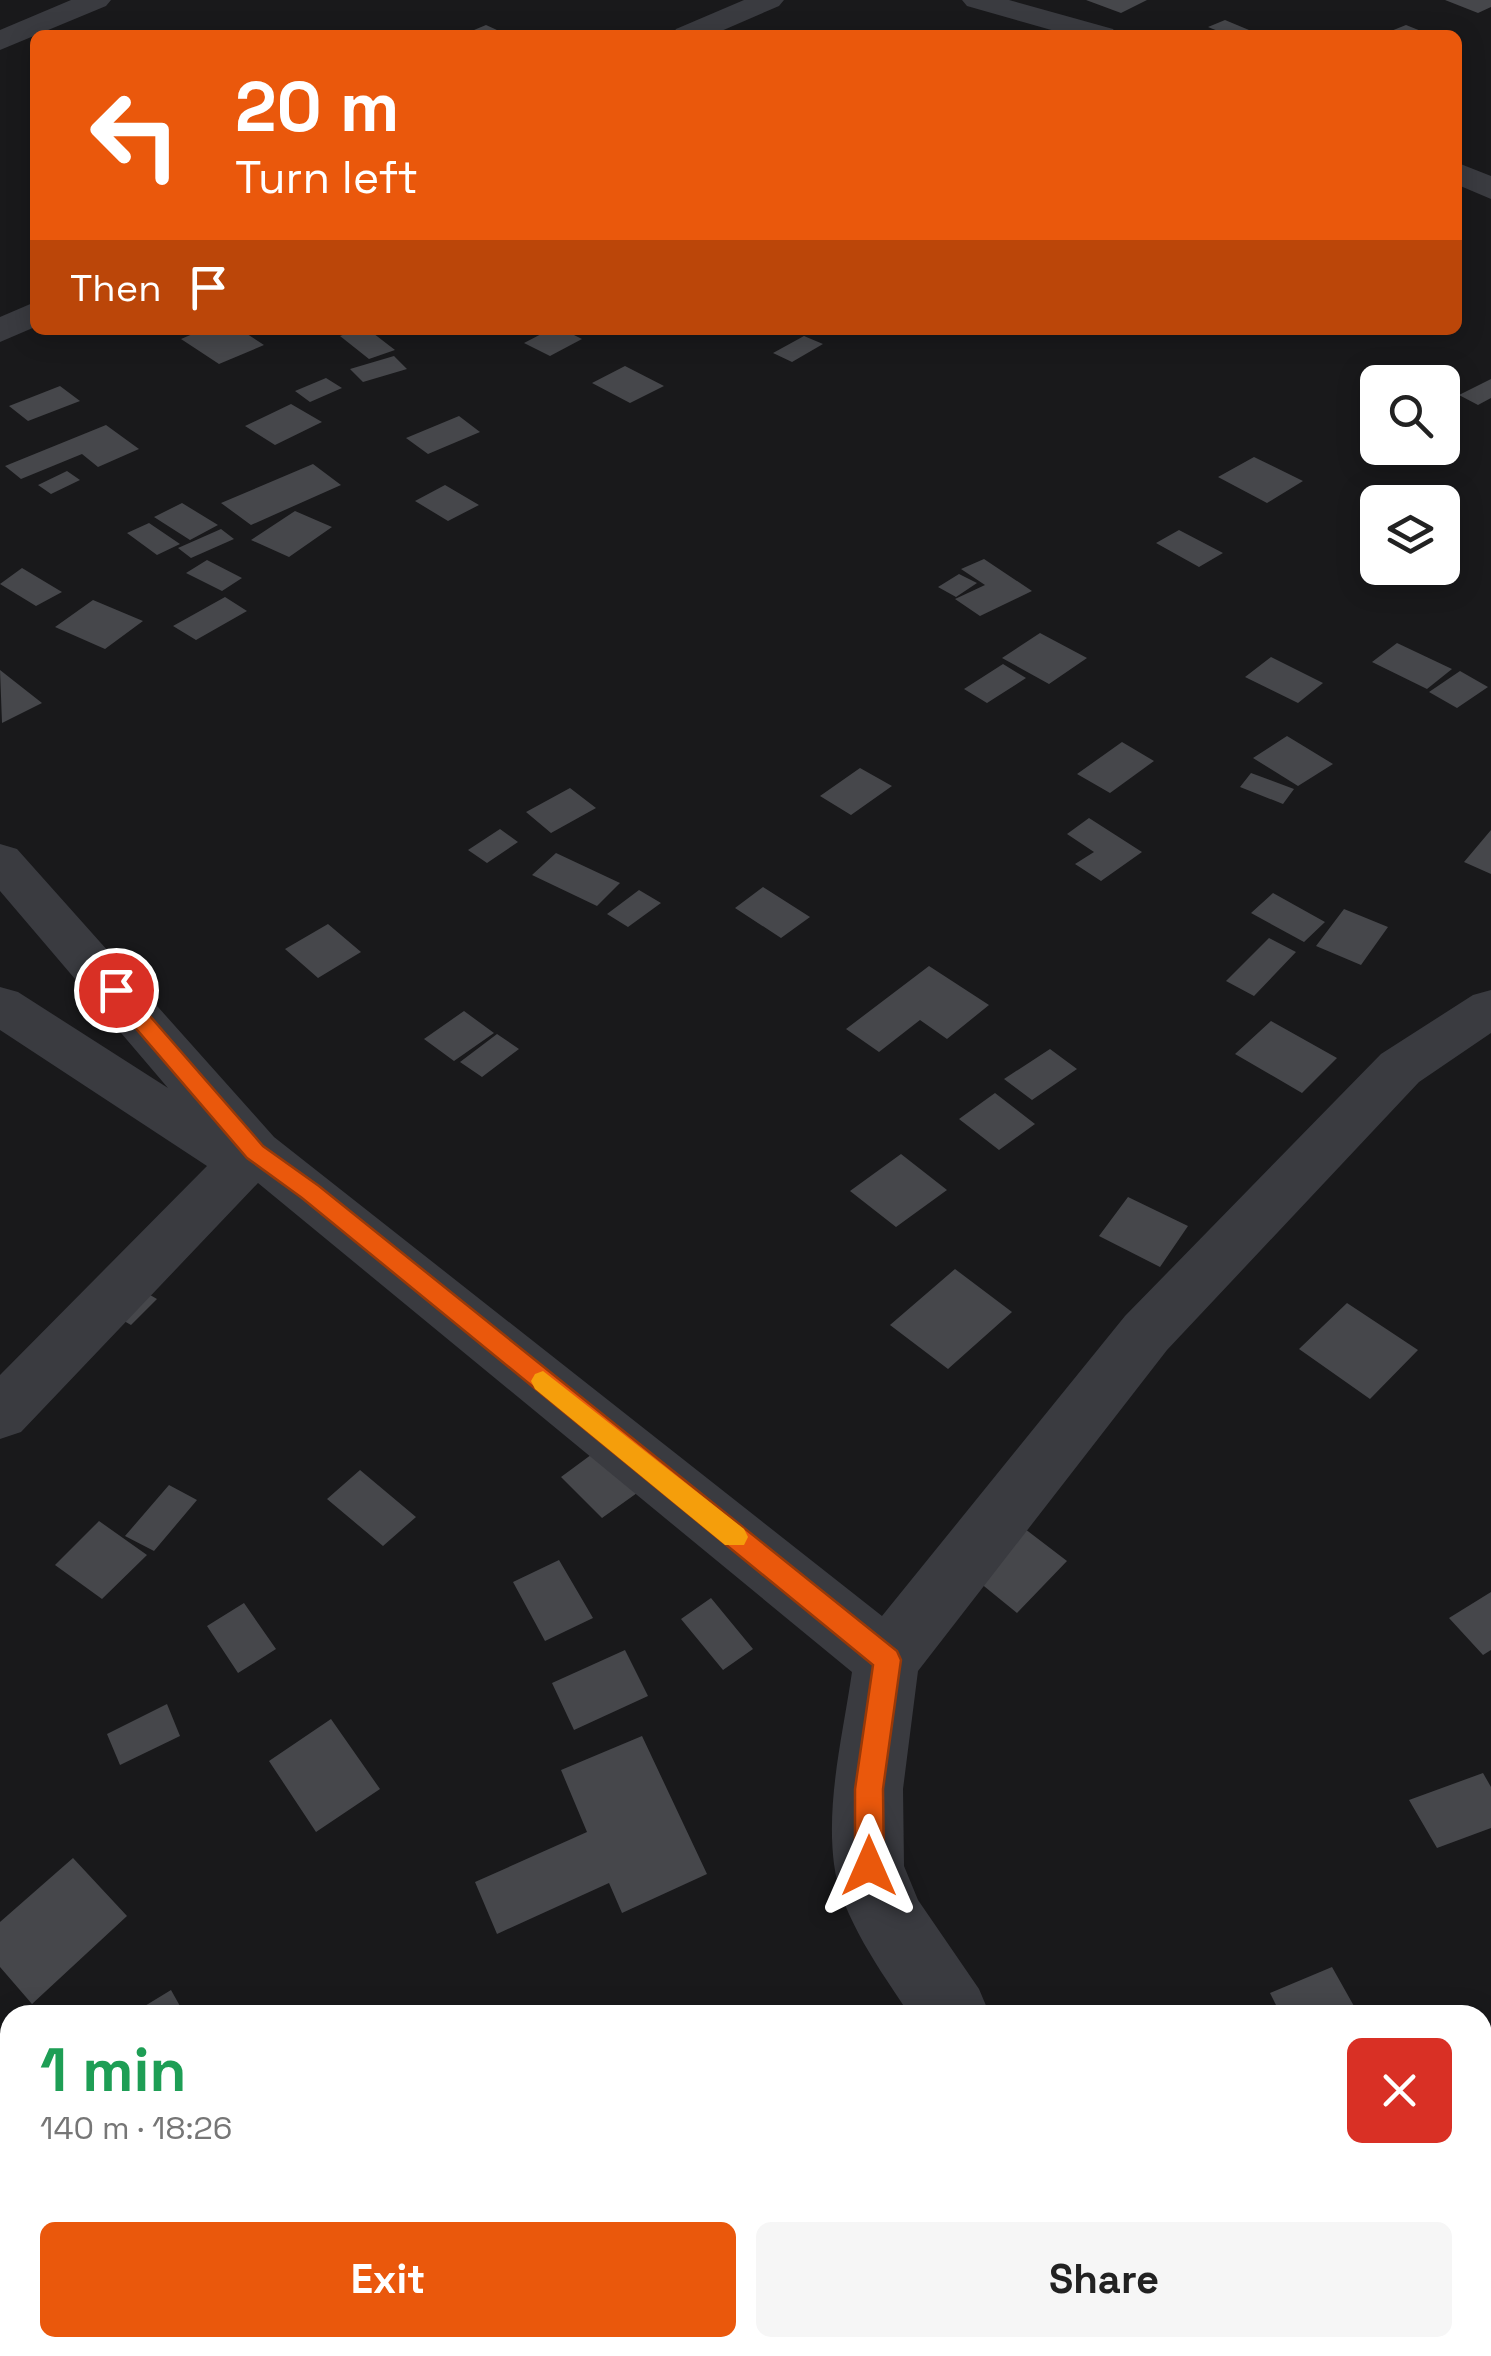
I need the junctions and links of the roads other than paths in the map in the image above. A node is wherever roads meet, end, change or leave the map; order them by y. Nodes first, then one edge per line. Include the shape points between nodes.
1 (96, 0) edge
2 (770, 0) edge
3 (977, 0) edge
4 (1084, 0) edge
5 (1057, 20) junction
6 (699, 30) edge
7 (1087, 30) edge
8 (0, 41) edge
9 (1462, 175) edge
10 (1491, 189) edge
11 (30, 316) edge
12 (0, 331) edge
13 (0, 860) edge
14 (0, 1005) edge
15 (1491, 1008) edge
16 (250, 1158) junction
17 (0, 1414) edge
18 (887, 1660) junction
19 (946, 2005) edge

1 - 8 street
2 - 6 street
3 - 5 street
4 - 5 street
5 - 7 street
9 - 10 street
11 - 12 street
13 - 16 street
14 - 16 street
15 - 18 street via 1400,1068 1146,1333
16 - 17 street
16 - 18 street via 326,1204
18 - 19 street via 869,1789 869,1866 892,1924

